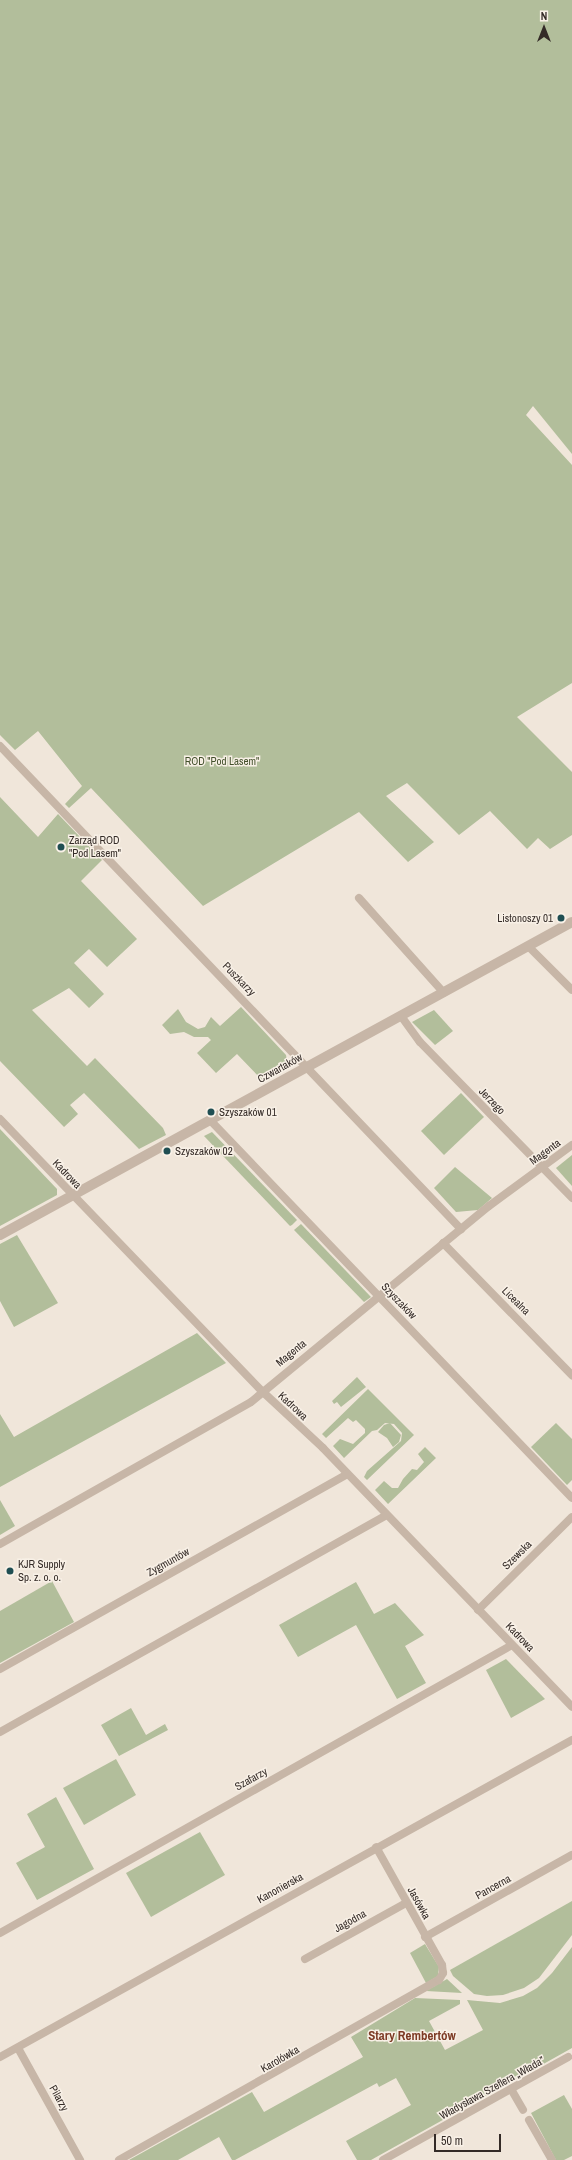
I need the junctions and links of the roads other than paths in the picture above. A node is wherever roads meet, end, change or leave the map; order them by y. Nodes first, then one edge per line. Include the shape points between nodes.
1 (0, 746) edge
2 (359, 898) dead end
3 (572, 922) edge
4 (528, 946) junction
5 (572, 990) edge
6 (444, 993) junction
7 (401, 1016) junction
8 (308, 1067) junction
9 (0, 1119) edge
10 (210, 1120) junction
11 (572, 1145) edge
12 (542, 1167) junction
13 (72, 1195) junction
14 (572, 1198) edge
15 (461, 1229) junction
16 (0, 1235) edge
17 (443, 1243) junction
18 (379, 1296) junction
19 (572, 1375) edge
20 (263, 1392) junction
21 (347, 1474) junction
22 (572, 1498) edge
23 (386, 1516) junction
24 (572, 1517) edge
25 (0, 1544) edge
26 (478, 1610) junction
27 (512, 1645) junction
28 (0, 1669) edge
29 (572, 1707) edge
30 (0, 1732) edge
31 (572, 1740) edge
32 (376, 1847) junction
33 (572, 1855) edge
34 (406, 1902) junction
35 (0, 1933) edge
36 (425, 1937) junction
37 (305, 1958) dead end
38 (443, 1969) joint
39 (18, 2048) junction
40 (0, 2057) edge
41 (568, 2057) dead end
42 (511, 2089) junction
43 (523, 2110) dead end
44 (529, 2120) dead end
45 (80, 2160) edge
46 (119, 2160) edge
47 (383, 2160) edge
48 (552, 2160) edge

1 - 8 street, Puszkarzy
2 - 6 street
3 - 4 street, Czwartaków
4 - 5 street
4 - 6 street, Czwartaków
6 - 7 street, Czwartaków
7 - 8 street, Czwartaków
7 - 12 street, Jerzego via 420,1042
8 - 10 street, Czwartaków
8 - 15 street, Puszkarzy
9 - 13 street, Kadrowa
10 - 13 street, Czwartaków
10 - 18 street, Szyszaków
11 - 12 street, Magenta
12 - 14 street, Jerzego
12 - 15 street, Magenta
13 - 16 street, Czwartaków
13 - 20 street, Kadrowa
15 - 17 street, Magenta
17 - 18 street, Magenta
17 - 19 street, Licealna
18 - 20 street, Magenta
18 - 22 street, Szyszaków
20 - 21 street, Kadrowa
20 - 25 street, Magenta via 244,1406
21 - 23 street, Kadrowa
21 - 28 street, Zygmuntów
23 - 26 street, Kadrowa
23 - 30 street
24 - 26 street, Szewska
26 - 27 street, Kadrowa
27 - 29 street, Kadrowa
27 - 35 street, Szafarzy
31 - 32 street, Kanonierska
32 - 34 street, Jasówka
32 - 39 street, Kanonierska
33 - 36 street, Pancerna
34 - 36 street, Jasówka
34 - 37 street, Jagodna
36 - 38 street, Jasówka
38 - 46 street, Karolówka via 439,1980 426,1989
39 - 40 street, Kanonierska
39 - 45 street, Pilarzy
41 - 42 street, Władysława Szeflera „Włada”
42 - 43 street
42 - 47 street, Władysława Szeflera „Włada”
44 - 48 street

